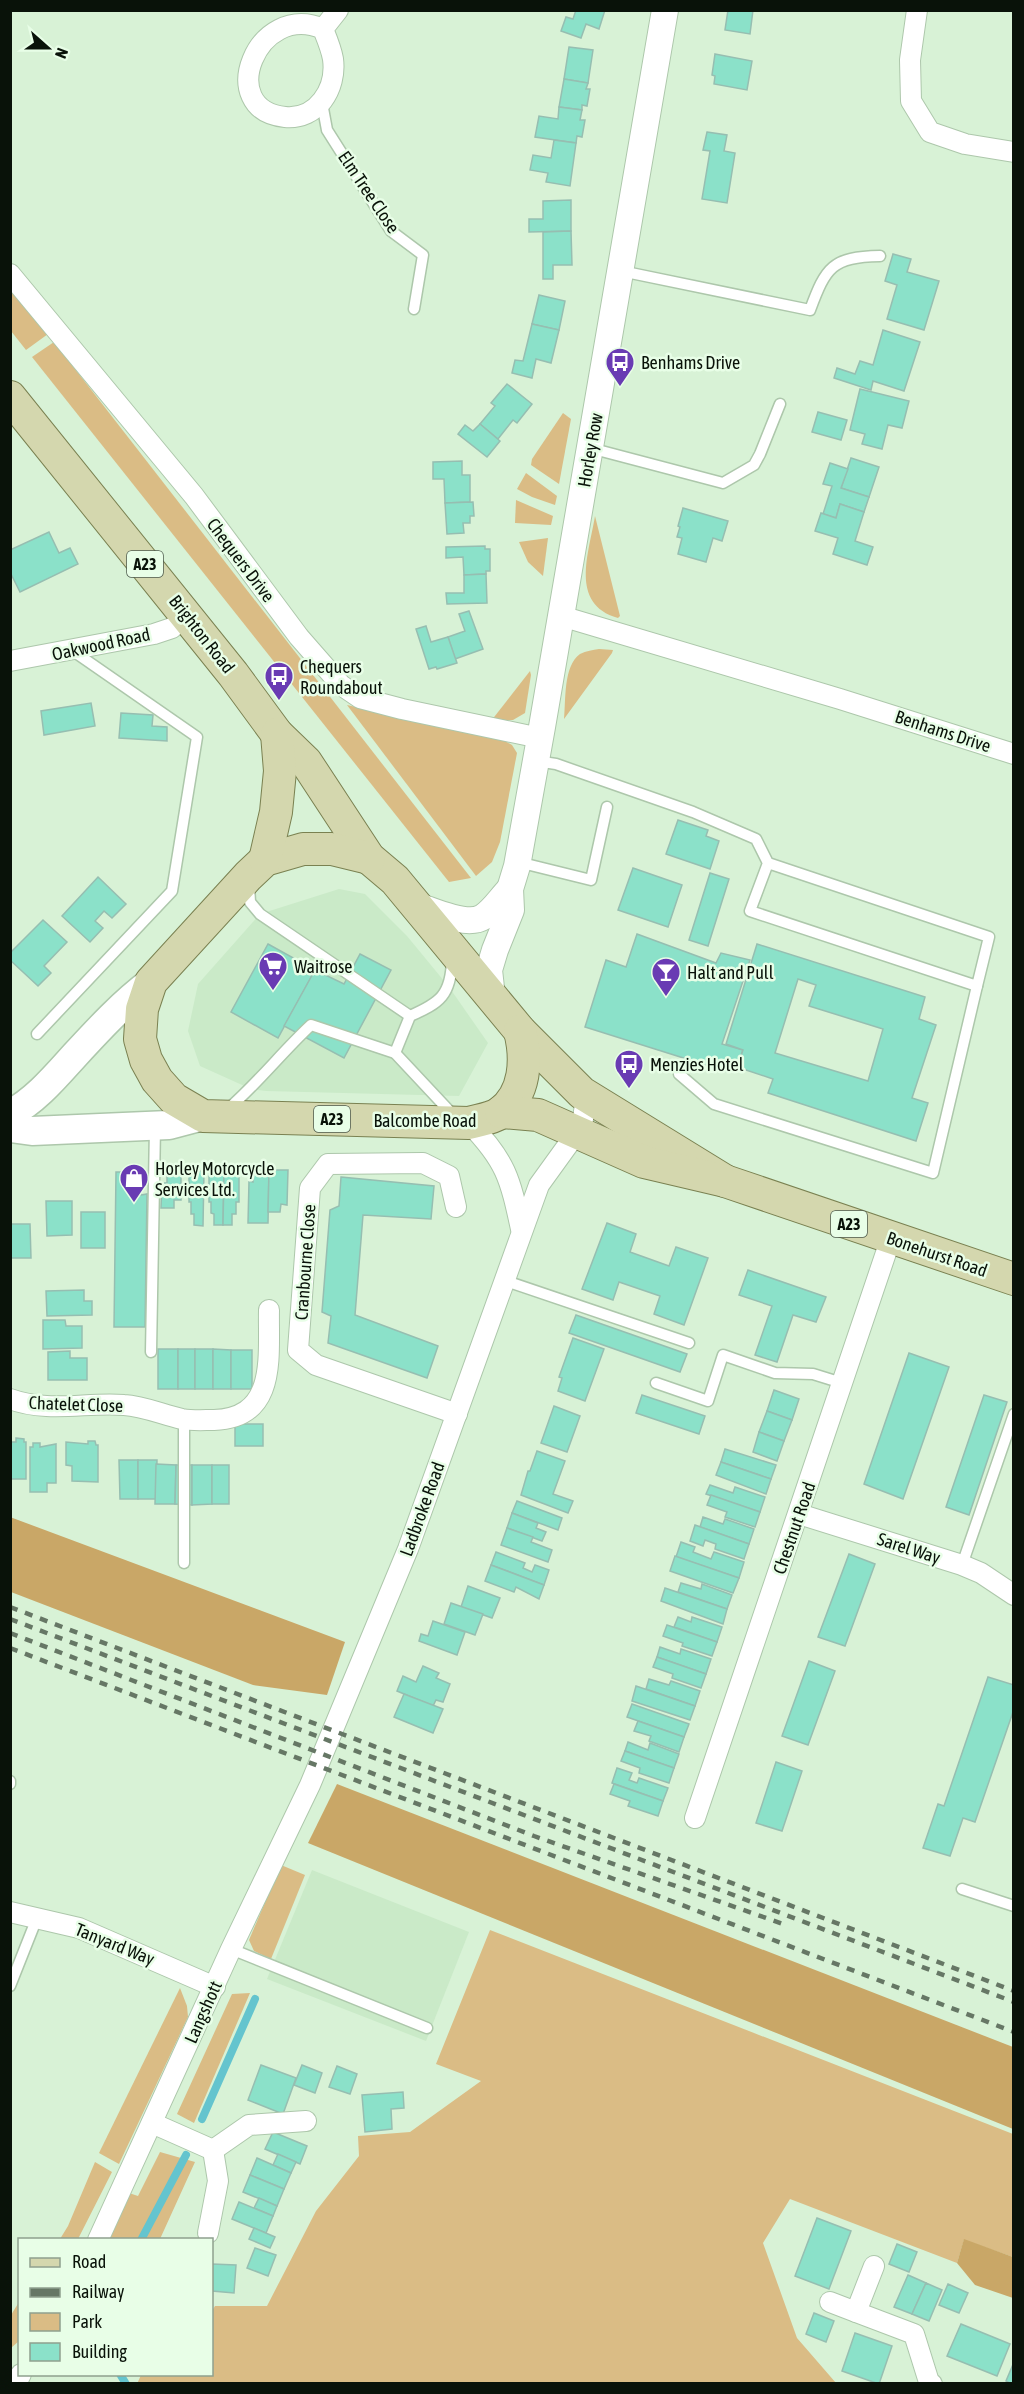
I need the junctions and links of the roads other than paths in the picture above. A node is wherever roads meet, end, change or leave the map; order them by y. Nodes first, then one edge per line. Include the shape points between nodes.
1 (338, 10) edge
2 (665, 10) edge
3 (917, 10) edge
4 (322, 29) junction
5 (322, 103) junction
6 (1014, 152) edge
7 (880, 256) dead end
8 (621, 271) junction
9 (10, 274) edge
10 (414, 309) dead end
11 (10, 397) edge
12 (780, 404) dead end
13 (589, 448) junction
14 (187, 615) junction
15 (561, 616) junction
16 (73, 651) junction
17 (10, 661) edge
18 (277, 734) junction
19 (538, 749) junction
20 (1014, 754) edge
21 (607, 807) dead end
22 (369, 858) junction
23 (518, 862) junction
24 (768, 862) junction
25 (256, 868) junction
26 (510, 890) junction
27 (418, 906) junction
28 (453, 952) junction
29 (151, 982) junction
30 (977, 986) junction
31 (492, 996) junction
32 (410, 1016) junction
33 (520, 1031) junction
34 (37, 1034) dead end
35 (395, 1053) junction
36 (679, 1074) dead end
37 (47, 1086) junction
38 (582, 1092) junction
39 (501, 1112) junction
40 (10, 1114) edge
41 (212, 1116) junction
42 (465, 1123) junction
43 (155, 1126) junction
44 (10, 1128) edge
45 (69, 1129) junction
46 (578, 1131) junction
47 (725, 1181) junction
48 (456, 1207) dead end
49 (521, 1229) junction
50 (891, 1238) junction
51 (1014, 1279) edge
52 (506, 1281) junction
53 (269, 1310) dead end
54 (689, 1343) dead end
55 (151, 1352) dead end
56 (656, 1383) dead end
57 (842, 1383) junction
58 (10, 1399) edge
59 (457, 1414) junction
60 (1014, 1414) edge
61 (184, 1419) junction
62 (799, 1514) junction
63 (184, 1563) dead end
64 (962, 1565) junction
65 (1014, 1595) edge
66 (310, 1785) joint
67 (695, 1818) dead end
68 (962, 1889) dead end
69 (1014, 1906) edge
70 (10, 1912) edge
71 (38, 1918) junction
72 (231, 1949) junction
73 (10, 1986) edge
74 (215, 1987) junction
75 (427, 2028) dead end
76 (306, 2121) dead end
77 (152, 2123) junction
78 (213, 2150) junction
79 (208, 2233) dead end
80 (99, 2238) edge
81 (874, 2266) dead end
82 (830, 2302) dead end
83 (856, 2312) junction
84 (932, 2384) edge

1 - 4 street
2 - 8 street, Horley Row
3 - 6 street via 910,60 911,101 930,132 965,144
4 - 5 street via 333,61 331,81
4 - 5 street via 294,21 271,29 254,51 248,84 256,101 280,116 308,114
5 - 10 lane, Elm Tree Close via 327,130 391,231 423,255
7 - 8 lane via 856,256 837,263 822,278 810,310
8 - 13 street, Horley Row
9 - 19 street, Chequers Drive via 194,496 299,637 341,685 360,698
11 - 14 main road, Brighton Road / A23
12 - 13 lane via 754,465 723,483
13 - 15 street, Horley Row
14 - 16 street, Oakwood Road via 172,628 154,634
14 - 18 main road, Brighton Road / A23
15 - 19 street, Horley Row
15 - 20 street, Benhams Drive
16 - 17 street, Oakwood Road
16 - 34 lane via 197,737 172,891
18 - 22 main road, Brighton Road / A23 via 306,762
18 - 25 main road, A23 via 280,771 276,812
19 - 23 street, Horley Row
19 - 24 lane via 556,764 756,838
21 - 23 lane via 591,880
22 - 25 main road, A23 via 332,849 303,849
22 - 27 main road, Brighton Road / A23 via 395,879
23 - 26 street, Horley Row
24 - 30 lane via 989,937
24 - 30 lane via 750,911
25 - 29 main road, Balcombe Road / A23
25 - 32 lane via 250,902 260,914
26 - 27 street, Horley Row via 481,919 473,921
26 - 31 street, Horley Row via 511,910 489,970
27 - 28 main road, Brighton Road / A23
28 - 31 main road, Brighton Road / A23
28 - 32 lane via 449,987 433,1006
29 - 37 main road, Balcombe Road via 127,1000
29 - 41 main road, Balcombe Road / A23 via 142,1009 140,1039 146,1060 174,1099
30 - 36 lane via 933,1173 714,1104
31 - 33 main road, Brighton Road / A23
32 - 35 lane
33 - 38 main road, Bonehurst Road / A23
33 - 39 main road via 525,1050 522,1079
35 - 41 lane via 311,1025 251,1089
35 - 42 lane
37 - 40 main road, Balcombe Road
37 - 45 main road via 52,1108
38 - 46 street, Ladbroke Road via 585,1104
38 - 47 main road, Bonehurst Road / A23
39 - 42 main road, Balcombe Road / A23
39 - 46 main road, Bonehurst Road / A23 via 538,1114
41 - 42 main road, Balcombe Road / A23
41 - 43 main road, Balcombe Road
42 - 49 street, Ladbroke Road via 488,1142 507,1172
43 - 45 main road, Balcombe Road
43 - 55 lane
44 - 45 main road, Balcombe Road
46 - 47 main road, Bonehurst Road / A23 via 644,1162
46 - 49 street, Ladbroke Road via 538,1185
47 - 50 main road, Bonehurst Road / A23
48 - 59 street, Cranbourne Close via 449,1176 423,1163 328,1164 310,1188 298,1350 316,1365
49 - 52 street, Ladbroke Road
50 - 51 main road, Bonehurst Road / A23
50 - 57 street, Chestnut Road
52 - 54 lane
52 - 59 street, Ladbroke Road
53 - 61 street, Chatelet Close via 267,1378 255,1405 231,1419
56 - 57 lane via 708,1401 723,1355 775,1373 813,1374
57 - 62 street, Chestnut Road
58 - 61 street, Chatelet Close via 44,1407 125,1405
59 - 66 street, Ladbroke Road via 408,1550
60 - 64 lane
61 - 63 lane
62 - 64 street, Sarel Way
62 - 67 street, Chestnut Road
64 - 65 street, Sarel Way
66 - 72 street, Langshott
68 - 69 lane
70 - 71 street, Tanyard Way
71 - 73 lane
71 - 74 street, Tanyard Way via 79,1928
72 - 74 street, Langshott
72 - 75 lane
74 - 77 street, Langshott
76 - 78 street via 249,2125
77 - 78 street
77 - 80 street, Langshott
78 - 79 street via 218,2181
81 - 83 street
82 - 83 street
83 - 84 street via 914,2334

